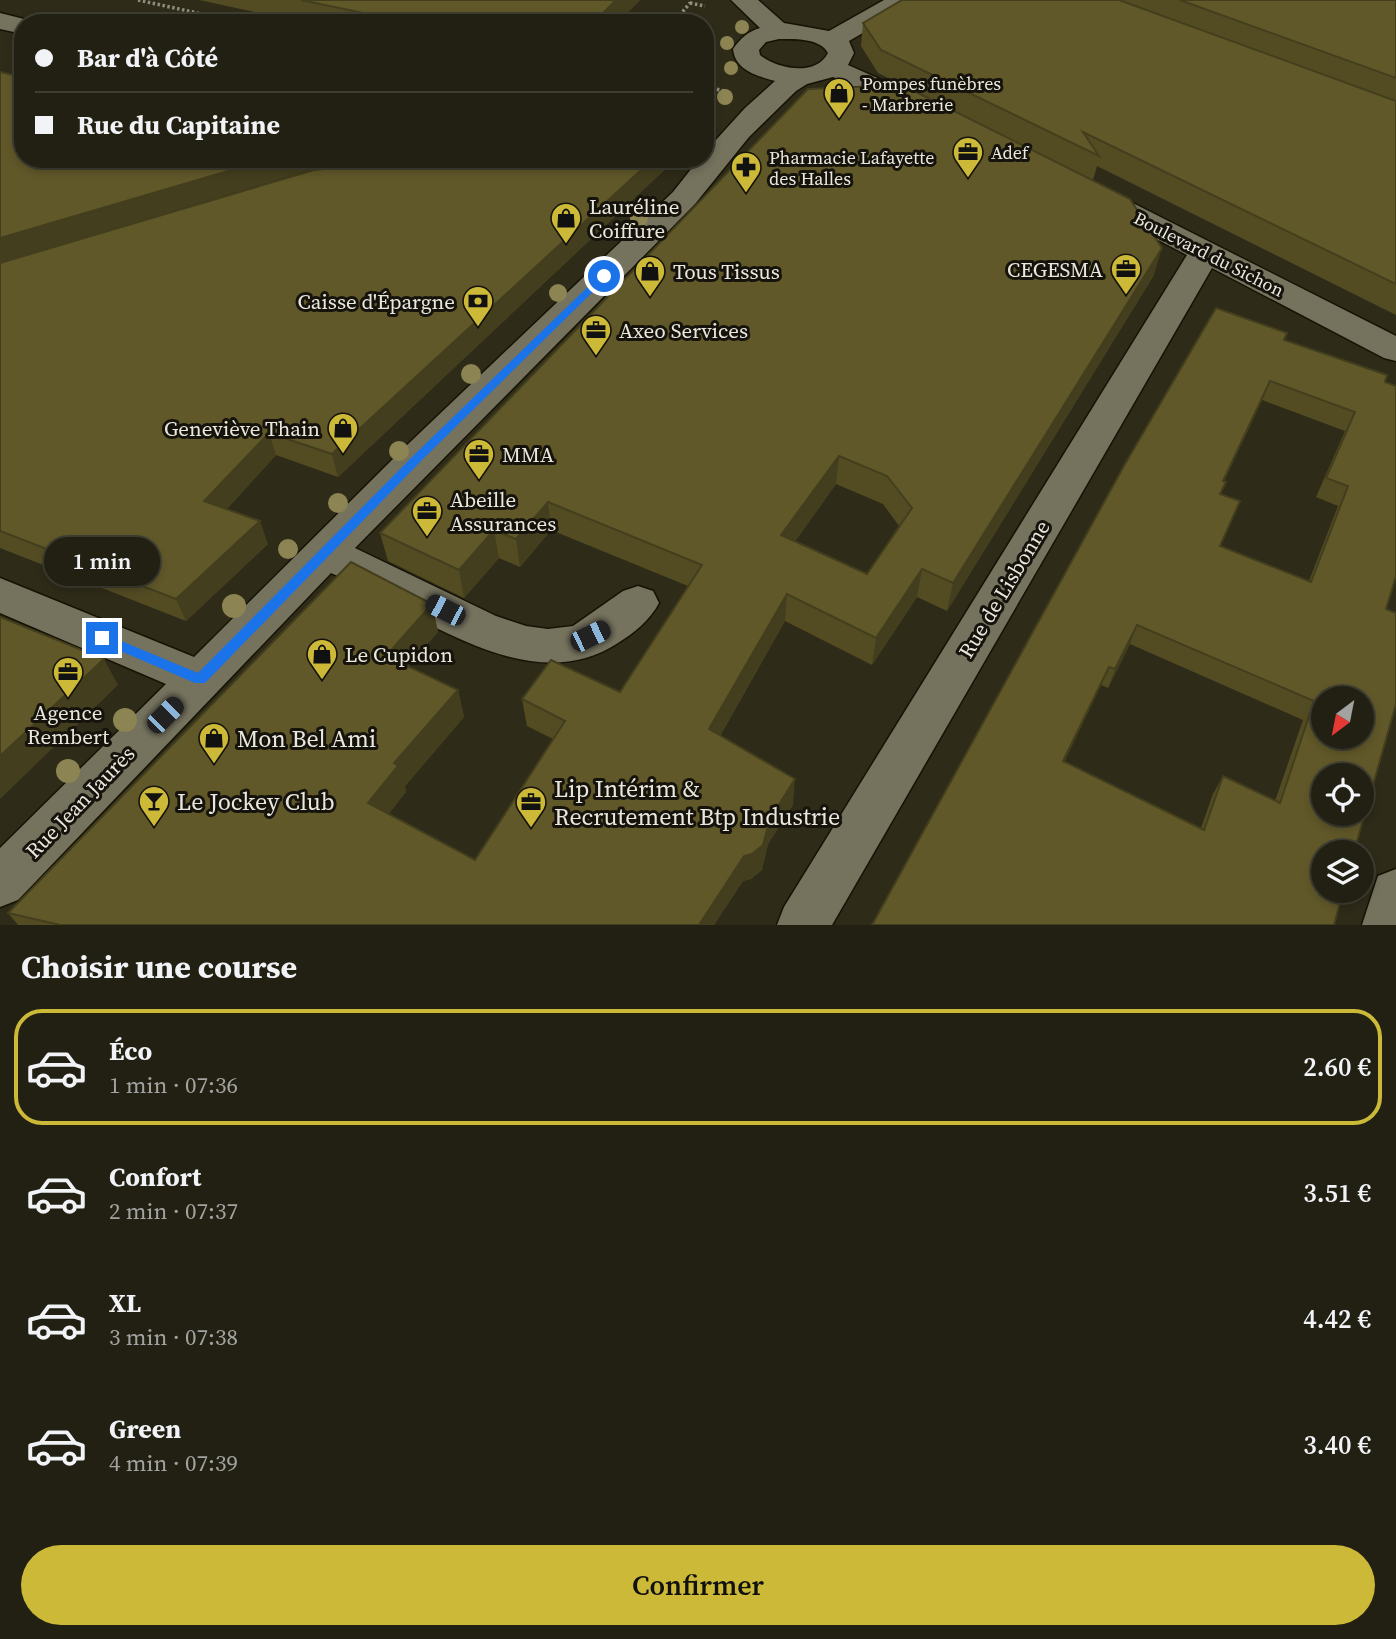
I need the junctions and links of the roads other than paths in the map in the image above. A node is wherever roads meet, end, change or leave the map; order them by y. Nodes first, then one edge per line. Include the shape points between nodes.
1 (743, 0) edge
2 (778, 0) edge
3 (902, 0) edge
4 (778, 31) junction
5 (805, 31) junction
6 (831, 53) junction
7 (761, 69) junction
8 (802, 75) junction
9 (956, 125) edge
10 (714, 148) edge
11 (714, 150) edge
12 (359, 168) edge
13 (702, 168) edge
14 (1076, 186) edge
15 (291, 189) edge
16 (1205, 252) junction
17 (1396, 350) edge
18 (324, 553) junction
19 (0, 595) edge
20 (638, 603) dead end
21 (200, 679) junction
22 (0, 883) edge
23 (1396, 894) edge
24 (803, 925) edge
25 (1388, 925) edge

1 - 4 street
2 - 5 street
3 - 6 street via 847,33
4 - 5 street
4 - 7 street via 757,37 746,48 747,58
5 - 6 street
6 - 8 street
6 - 9 street via 872,83
7 - 8 street
7 - 10 street, Rue Jean Jaurès
8 - 11 street, Rue Jean Jaurès via 785,84
12 - 15 street
13 - 18 street, Rue Jean Jaurès via 684,198
14 - 16 street, Boulevard du Sichon
16 - 17 street, Boulevard du Sichon
16 - 24 street, Rue de Lisbonne
18 - 20 street via 493,634 540,646 571,645 609,626
18 - 21 street, Rue Jean Jaurès
19 - 21 street
21 - 22 street, Rue Jean Jaurès
23 - 25 street

